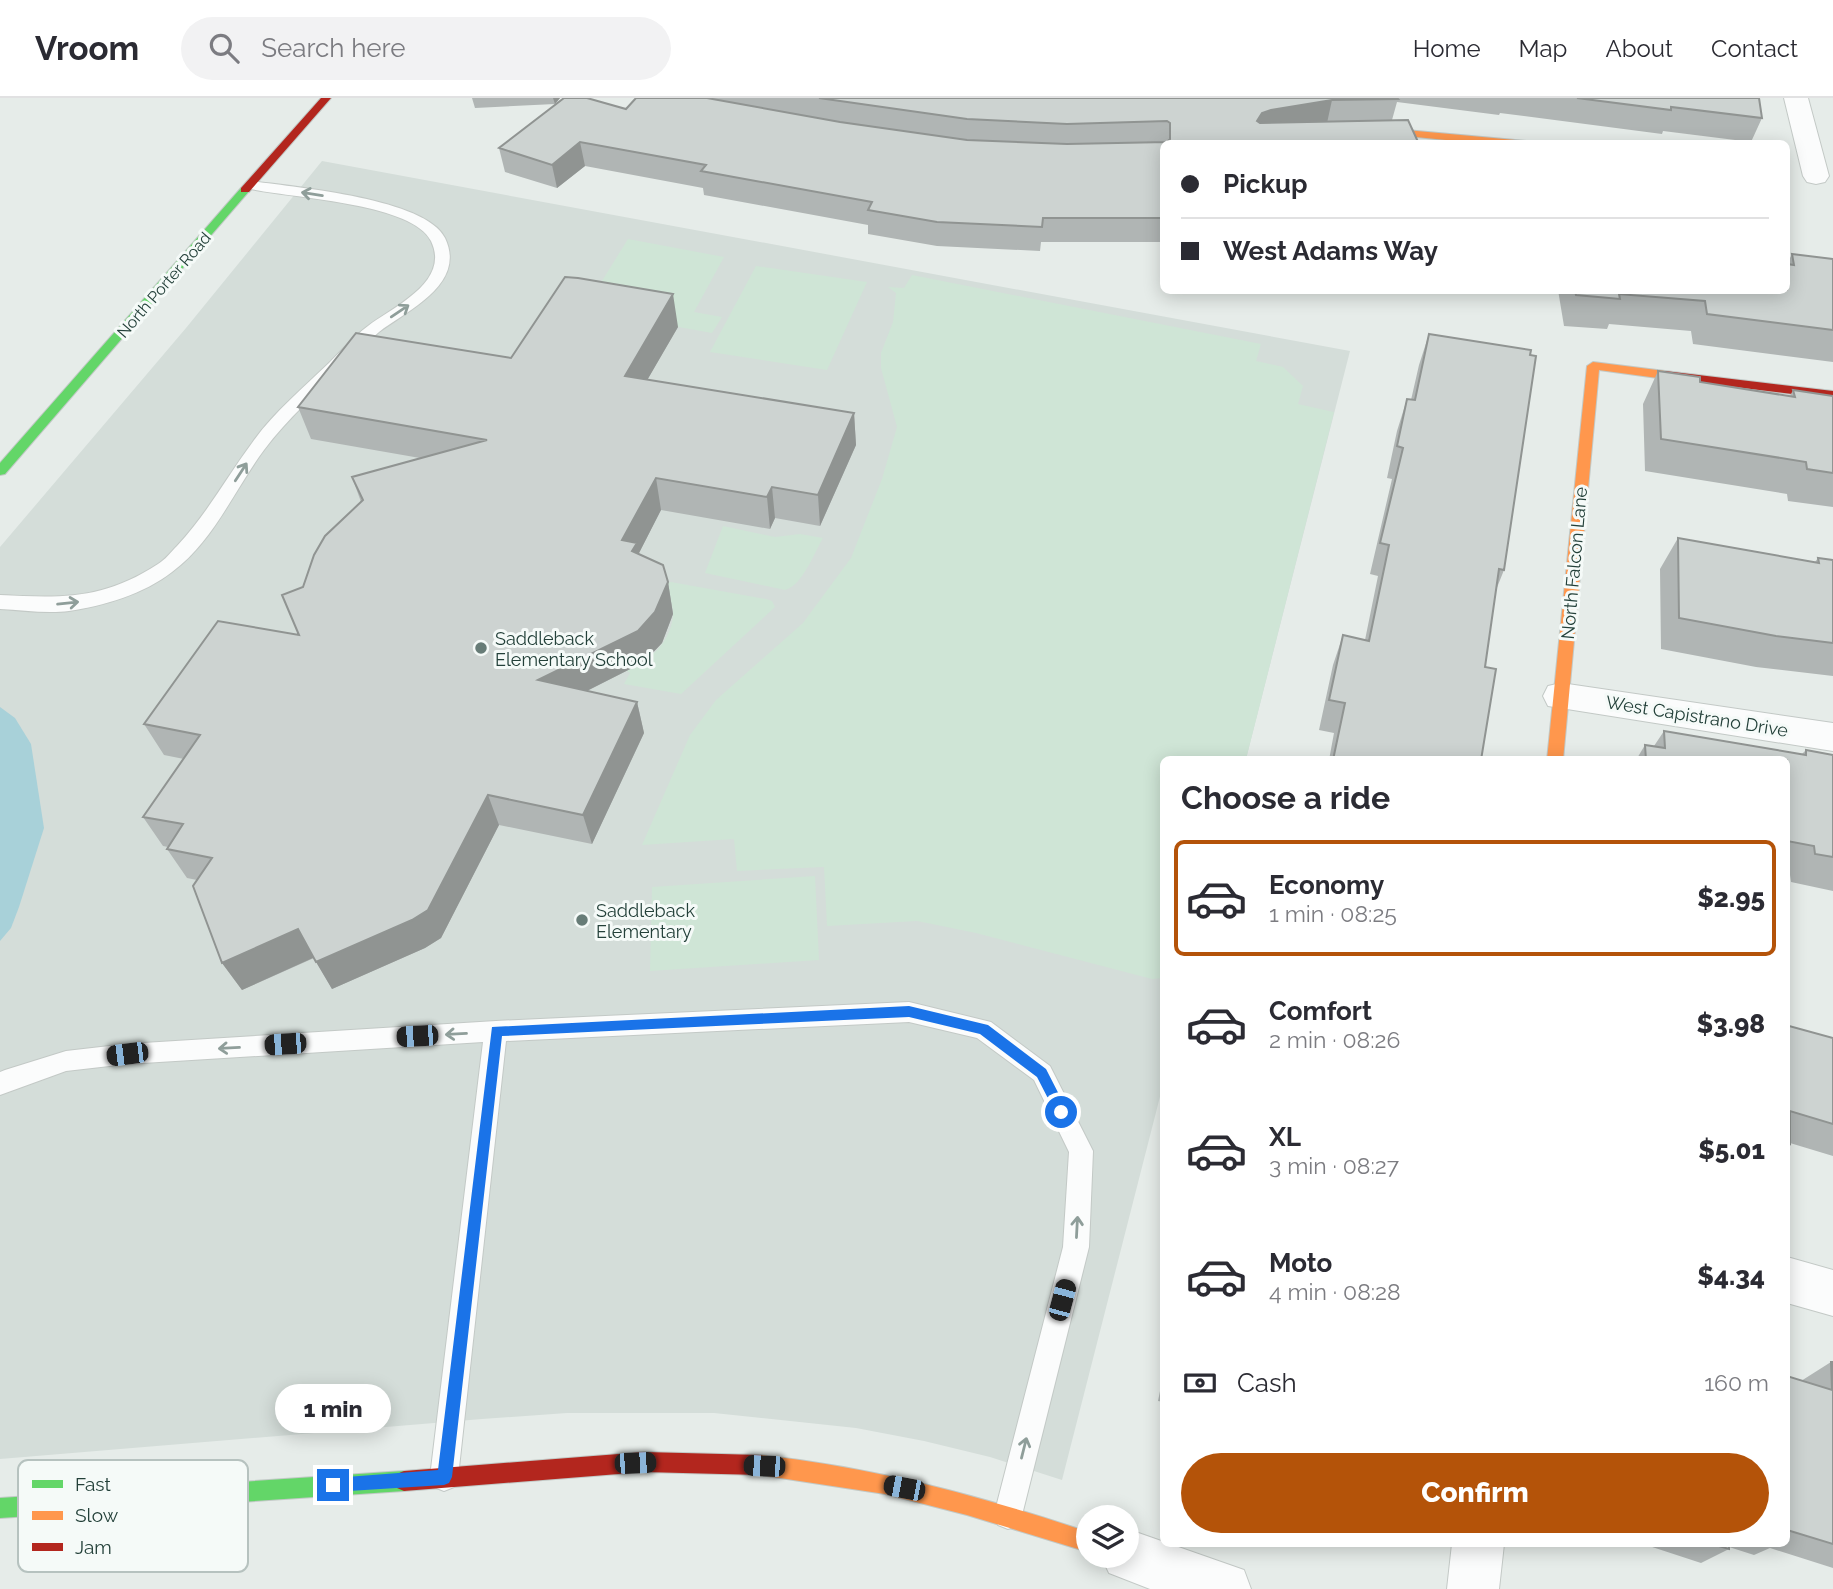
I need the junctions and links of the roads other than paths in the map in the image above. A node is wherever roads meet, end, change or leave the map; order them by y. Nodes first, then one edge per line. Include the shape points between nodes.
1 (326, 98) edge
2 (1796, 98) edge
3 (1291, 140) edge
4 (1482, 140) edge
5 (1790, 173) edge
6 (1824, 177) edge
7 (251, 185) junction
8 (1833, 395) edge
9 (0, 471) edge
10 (0, 602) edge
11 (1562, 696) junction
12 (1833, 737) edge
13 (1555, 756) edge
14 (496, 1031) junction
15 (0, 1084) edge
16 (1790, 1281) edge
17 (1833, 1293) edge
18 (444, 1477) junction
19 (248, 1491) edge
20 (18, 1507) edge
21 (0, 1508) edge
22 (1008, 1514) junction
23 (1076, 1538) edge
24 (1478, 1547) edge
25 (1139, 1559) edge
26 (1225, 1589) edge
27 (1473, 1589) edge

1 - 7 street, North Porter Road
2 - 6 street
3 - 4 street via 1327,134 1406,133
5 - 6 street
7 - 9 street, North Porter Road
10 -> 7 lane via 67,605 118,593 166,568 206,526 259,446 300,400 372,330 414,302 436,280 443,255 437,237 399,211
8 - 11 street, North Falcon Lane via 1593,366
11 - 12 street, West Capistrano Drive
11 - 13 street, North Falcon Lane
14 -> 15 lane via 127,1054 66,1062
14 - 18 lane
22 -> 14 lane via 1076,1247 1081,1151 1042,1073 983,1029 909,1012
16 - 17 street
18 - 19 street
18 - 22 street via 659,1462 764,1466 927,1493
20 - 21 street
22 - 23 street
24 - 27 street
25 - 26 street

